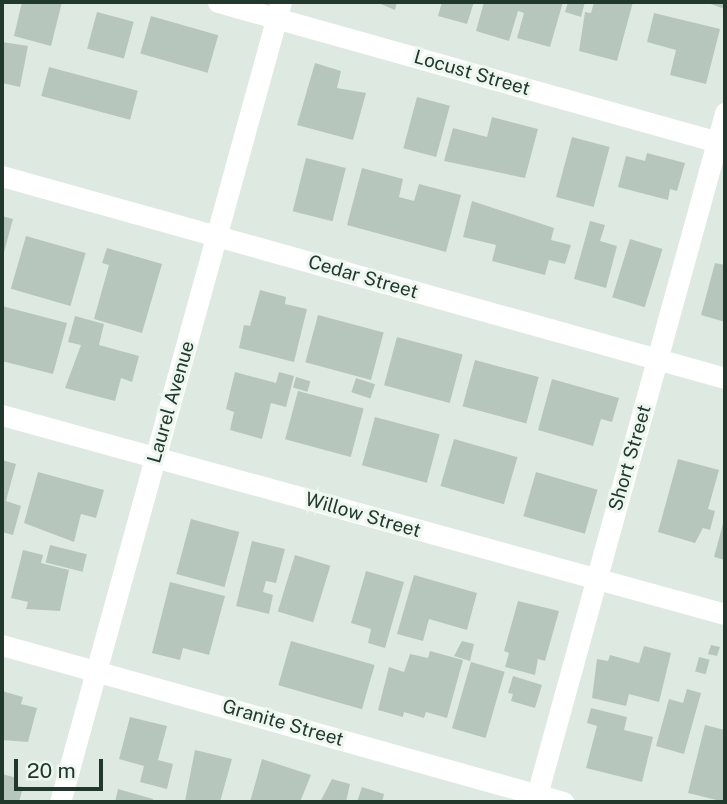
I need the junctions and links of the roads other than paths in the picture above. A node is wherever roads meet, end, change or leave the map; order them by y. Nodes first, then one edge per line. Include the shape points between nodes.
1 (218, 2) edge
2 (279, 10) edge
3 (725, 113) edge
4 (721, 143) edge
5 (2, 176) edge
6 (217, 236) junction
7 (657, 360) junction
8 (725, 378) edge
9 (2, 415) edge
10 (155, 457) junction
11 (595, 580) junction
12 (725, 614) edge
13 (2, 645) edge
14 (95, 670) junction
15 (536, 799) edge
16 (60, 802) edge
17 (564, 802) edge

1 - 2 street, Locust Street
2 - 4 street, Locust Street
2 - 6 street, Laurel Avenue
3 - 4 street, Short Street
4 - 7 street, Short Street
5 - 6 street, Cedar Street
6 - 7 street, Cedar Street
6 - 10 street, Laurel Avenue
7 - 8 street, Cedar Street
7 - 11 street, Short Street
9 - 10 street, Willow Street
10 - 11 street, Willow Street
10 - 14 street, Laurel Avenue
11 - 12 street, Willow Street
11 - 15 street, Short Street
13 - 14 street, Granite Street
14 - 15 street, Granite Street
14 - 16 street, Laurel Avenue
15 - 17 street, Granite Street

